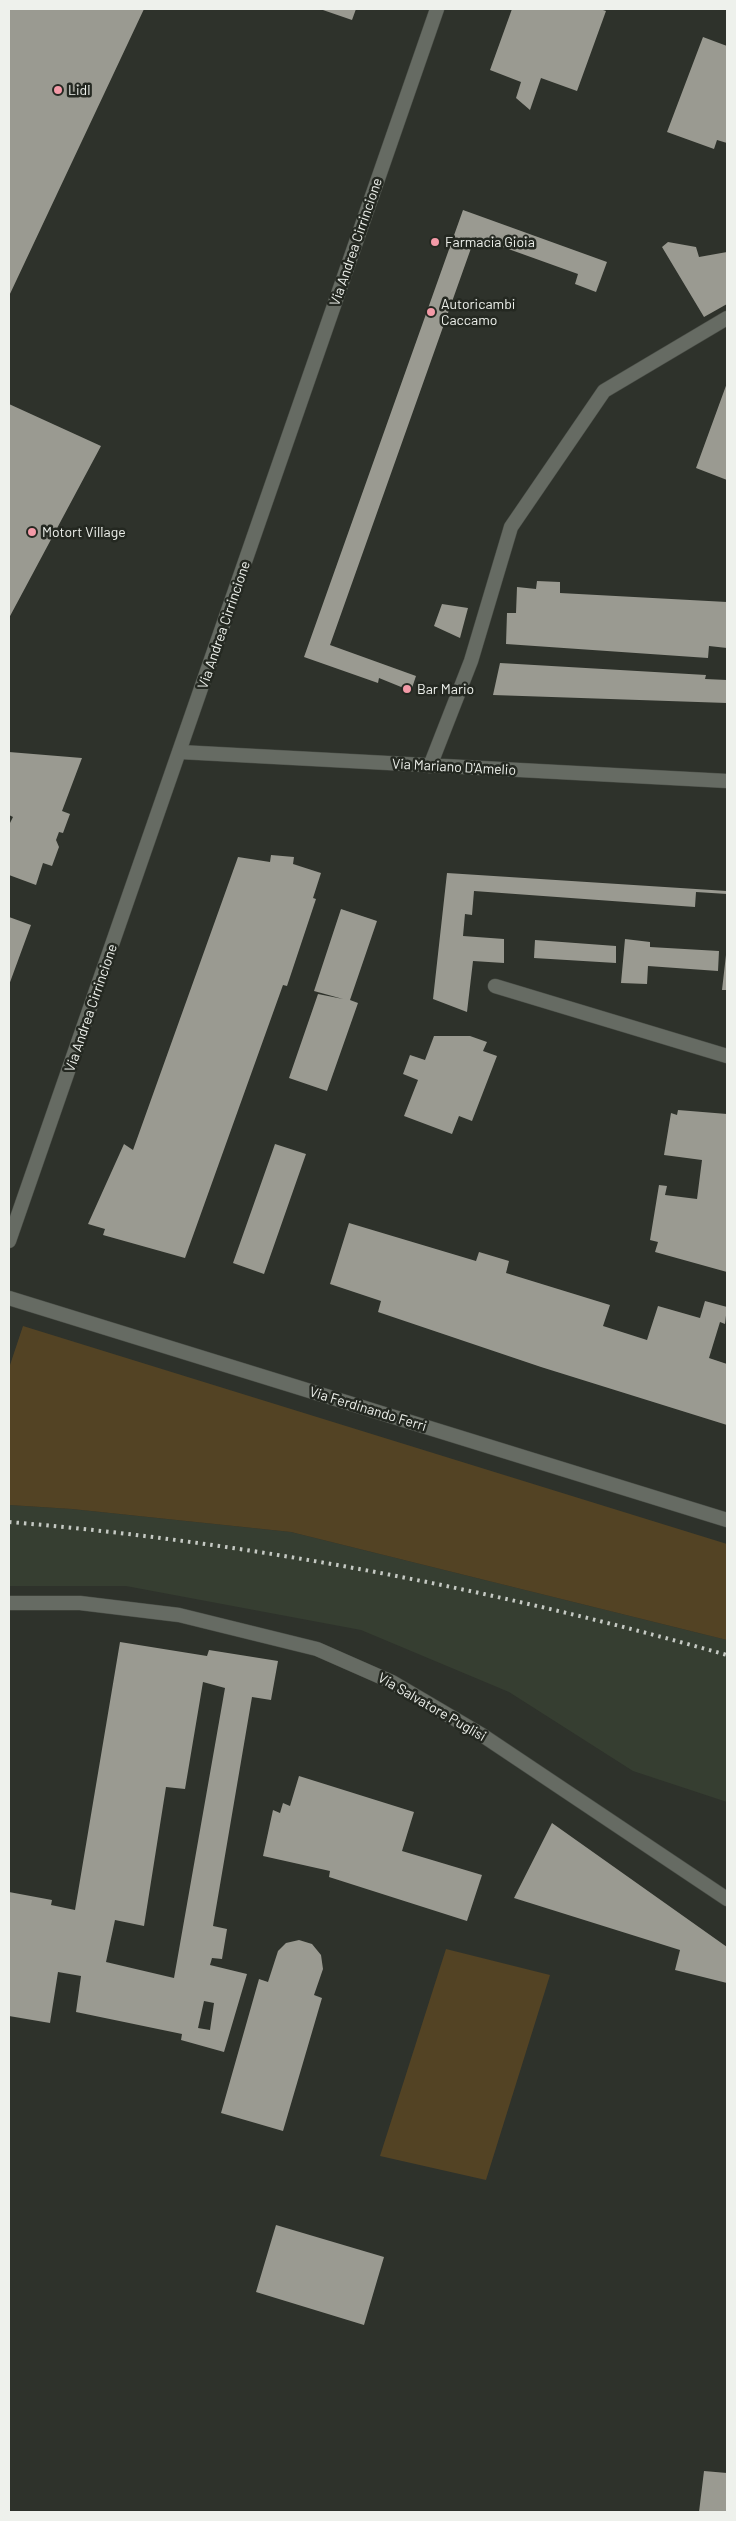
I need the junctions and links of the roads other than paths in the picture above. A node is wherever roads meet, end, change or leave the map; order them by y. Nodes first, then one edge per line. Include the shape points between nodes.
1 (437, 9) edge
2 (727, 318) edge
3 (180, 752) junction
4 (430, 766) junction
5 (727, 781) edge
6 (495, 986) dead end
7 (727, 1056) edge
8 (9, 1241) edge
9 (9, 1298) edge
10 (727, 1520) edge
11 (9, 1604) edge
12 (727, 1900) edge

1 - 3 street, Via Andrea Cirrincione
2 - 4 street via 604,390 511,527 471,661
3 - 4 street, Via Mariano D'Amelio
3 - 8 street, Via Andrea Cirrincione
4 - 5 street, Via Mariano D'Amelio
6 - 7 street
9 - 10 street, Via Ferdinando Ferri
11 - 12 street, Via Salvatore Puglisi via 80,1602 178,1614 318,1649 392,1682 482,1735

